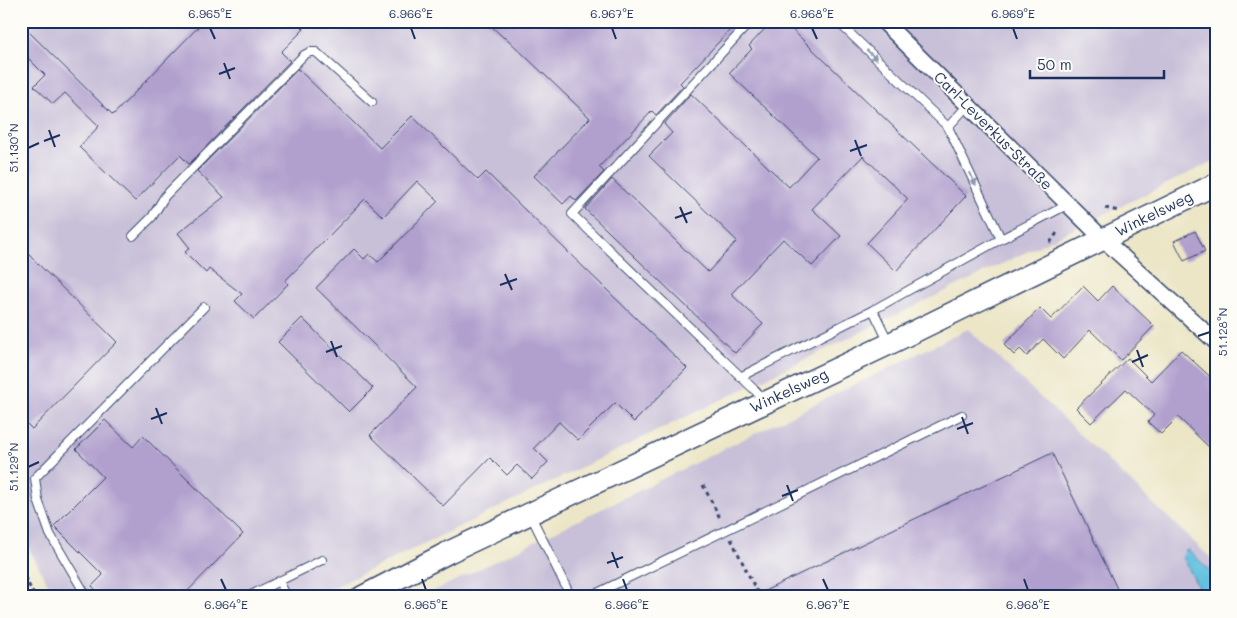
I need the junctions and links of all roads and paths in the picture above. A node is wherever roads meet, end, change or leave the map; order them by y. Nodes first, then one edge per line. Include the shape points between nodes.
1 (751, 21) edge
2 (837, 21) edge
3 (883, 21) edge
4 (372, 102) dead end
5 (968, 106) junction
6 (948, 128) junction
7 (1216, 184) edge
8 (1067, 205) junction
9 (134, 236) dead end
10 (1001, 239) junction
11 (1103, 239) junction
12 (204, 307) dead end
13 (873, 310) junction
14 (1216, 342) edge
15 (889, 344) junction
16 (740, 377) junction
17 (766, 402) junction
18 (962, 415) dead end
19 (530, 514) junction
20 (322, 560) dead end
21 (21, 570) edge
22 (278, 581) junction
23 (35, 597) edge
24 (87, 597) edge
25 (247, 597) edge
26 (287, 597) edge
27 (362, 597) edge
28 (572, 597) edge
29 (589, 597) edge

1 - 16 lane via 572,214
2 -> 6 lane
3 - 5 street, Carl-Leverkus-Straße
4 - 9 lane via 316,52 304,54 165,196 152,217
5 - 6 lane
5 - 8 street, Carl-Leverkus-Straße
6 -> 10 lane
7 - 11 street, Winkelsweg
8 - 10 lane
8 - 11 street, Carl-Leverkus-Straße
10 - 13 lane
11 - 14 street, Carl-Leverkus-Straße
11 - 15 street, Winkelsweg
12 - 24 lane via 35,478 38,500 50,534
13 - 15 lane
13 - 16 lane
15 - 17 street, Winkelsweg
16 - 17 lane
17 - 19 street, Winkelsweg
18 - 29 lane
19 - 27 street, Winkelsweg
19 - 28 lane
20 - 22 lane
21 - 23 path
22 - 25 lane
22 - 26 lane

